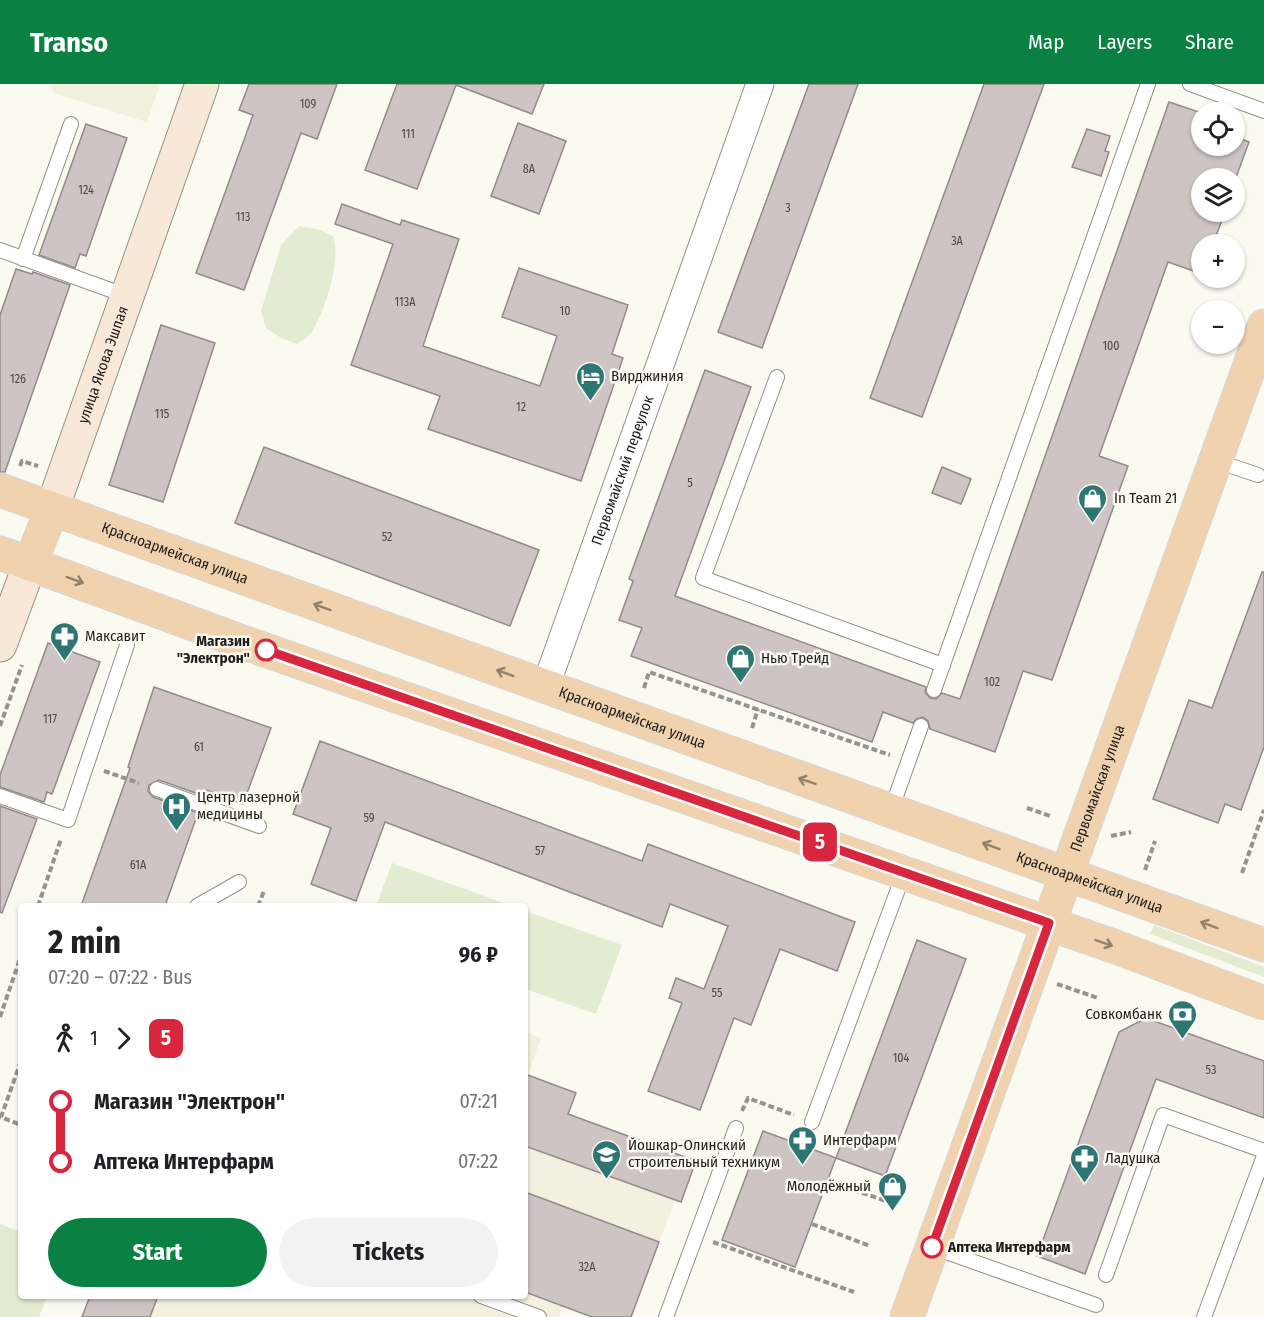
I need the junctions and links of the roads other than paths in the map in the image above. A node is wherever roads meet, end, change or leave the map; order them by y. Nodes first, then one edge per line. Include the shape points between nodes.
1 (202, 84) edge
2 (760, 84) edge
3 (1148, 84) edge
4 (1190, 84) edge
5 (1264, 111) edge
6 (71, 124) dead end
7 (0, 250) edge
8 (23, 259) junction
9 (127, 296) junction
10 (1264, 326) edge
11 (777, 377) dead end
12 (1216, 461) junction
13 (1258, 475) dead end
14 (0, 490) edge
15 (52, 509) junction
16 (15, 559) edge
17 (0, 645) edge
18 (127, 645) dead end
19 (943, 665) junction
20 (545, 688) junction
21 (934, 690) dead end
22 (921, 726) dead end
23 (157, 789) road end
24 (0, 796) edge
25 (891, 810) junction
26 (259, 826) dead end
27 (904, 872) junction
28 (1066, 873) junction
29 (239, 882) dead end
30 (202, 903) edge
31 (1049, 923) junction
32 (1264, 945) edge
33 (1264, 1003) edge
34 (812, 1122) road end
35 (736, 1128) road end
36 (1264, 1151) edge
37 (1264, 1156) edge
38 (932, 1247) junction
39 (1106, 1275) dead end
40 (489, 1299) edge
41 (1096, 1305) dead end
42 (539, 1317) edge
43 (666, 1317) edge
44 (907, 1317) edge
45 (1204, 1317) edge

1 - 9 street, улица Якова Эшпая
2 - 20 street, Первомайский переулок
3 - 19 lane
4 - 5 lane
6 - 8 lane
7 - 8 lane
8 - 9 lane
9 - 15 street, улица Якова Эшпая
10 - 12 main road, Первомайская улица
11 - 19 lane via 703,578
12 - 13 lane
12 - 28 main road, Первомайская улица
14 - 15 main road, Красноармейская улица
15 - 16 main road, улица Якова Эшпая
20 -> 15 main road, Красноармейская улица
16 - 17 street, улица Якова Эшпая
16 -> 27 main road
18 - 24 lane via 68,820
19 - 21 lane
25 -> 20 main road, Красноармейская улица
22 - 25 lane
23 - 26 lane
28 -> 25 main road, Красноармейская улица
27 - 31 main road
27 - 34 lane
28 - 31 main road, Первомайская улица
32 -> 28 main road, Красноармейская улица
29 - 30 lane
31 -> 33 main road
31 - 38 main road, Первомайская улица
35 - 43 lane
36 - 39 lane via 1163,1115
37 - 45 lane
38 - 41 lane
38 - 44 main road, Первомайская улица
40 - 42 lane

